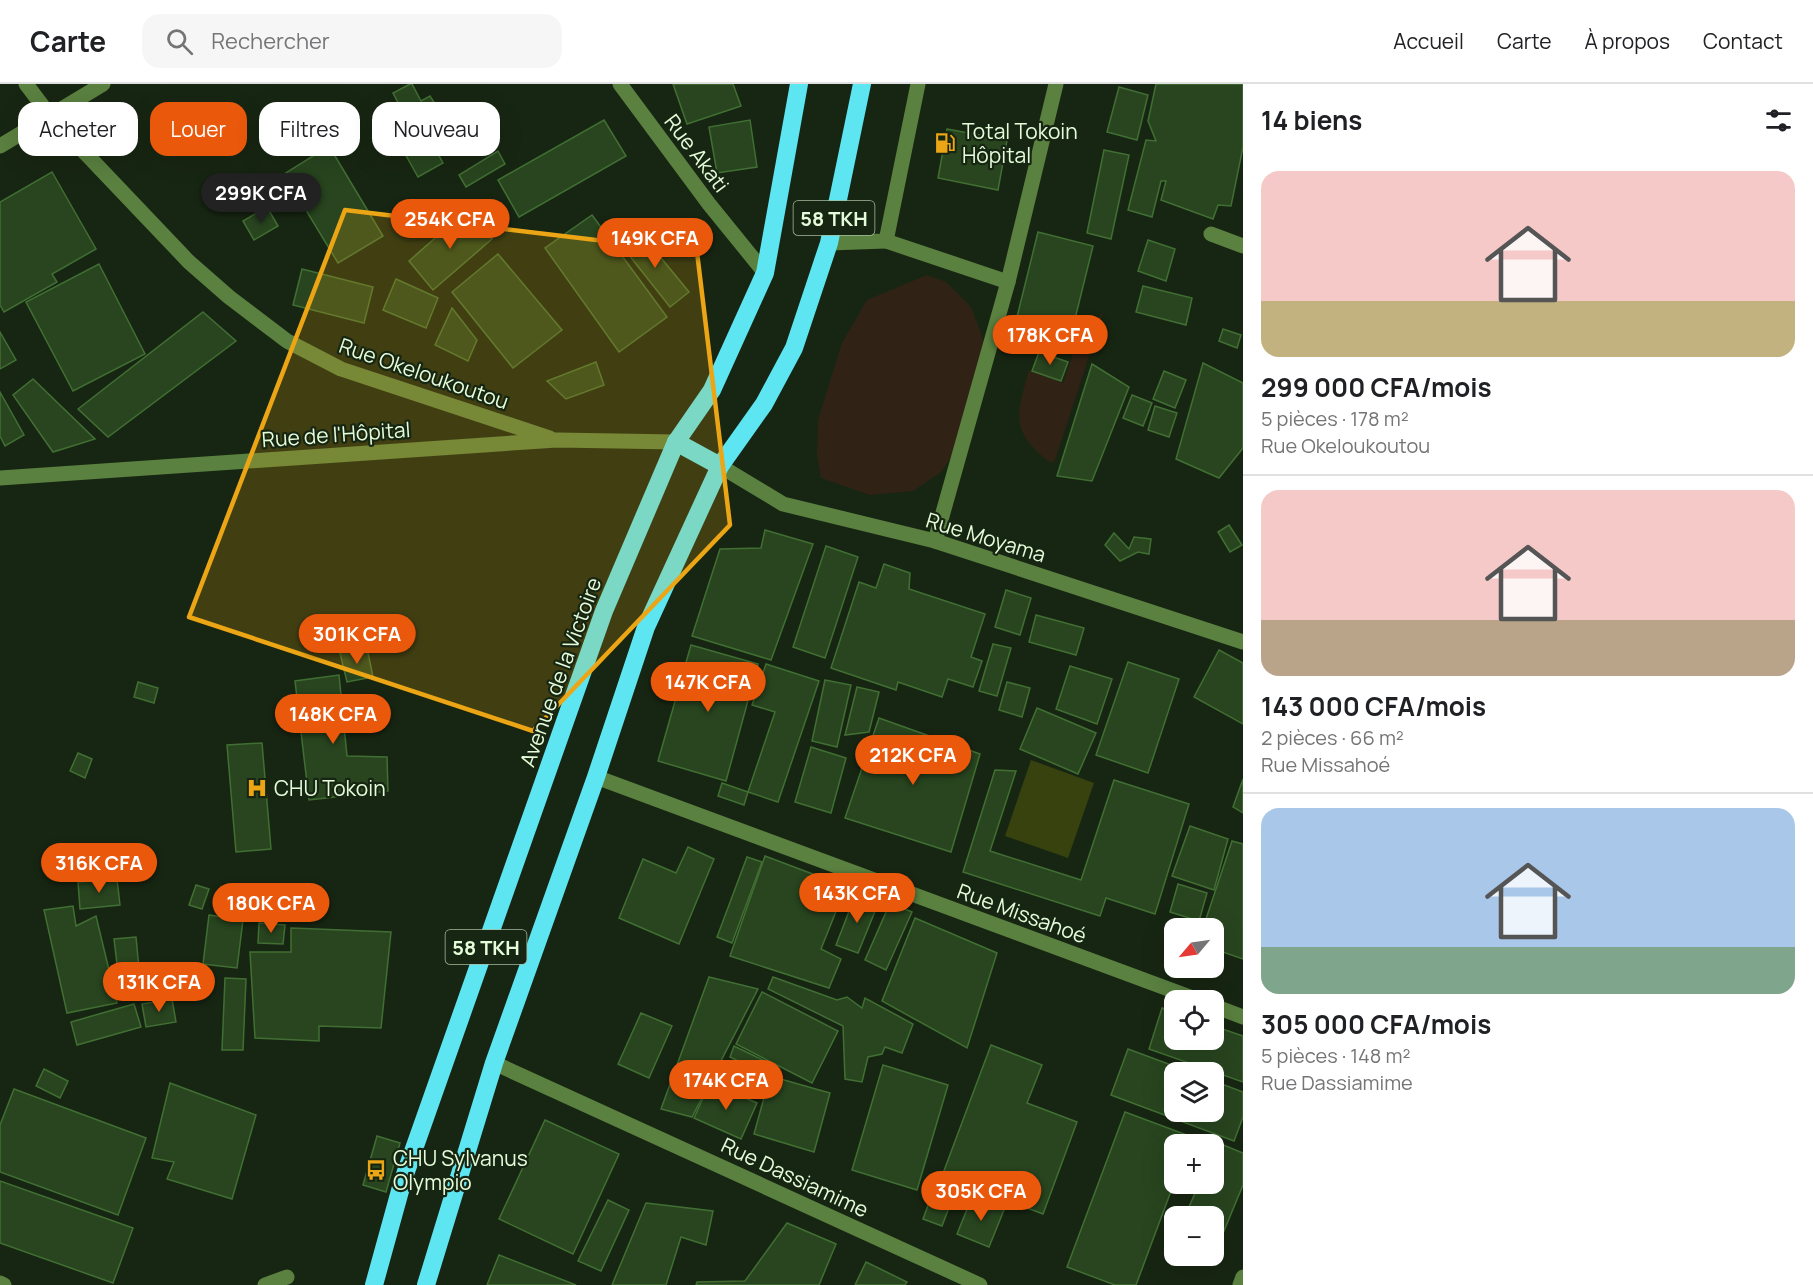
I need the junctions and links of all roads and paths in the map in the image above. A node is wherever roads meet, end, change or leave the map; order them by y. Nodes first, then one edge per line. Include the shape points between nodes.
1 (26, 84) edge
2 (103, 84) edge
3 (620, 84) edge
4 (799, 84) edge
5 (862, 84) edge
6 (918, 84) edge
7 (1056, 84) edge
8 (40, 102) edge
9 (75, 102) edge
10 (18, 136) edge
11 (0, 146) edge
12 (88, 156) edge
13 (1211, 234) dead end
14 (886, 242) junction
15 (829, 243) junction
16 (1243, 246) edge
17 (765, 273) junction
18 (1008, 282) junction
19 (557, 440) junction
20 (676, 442) junction
21 (720, 466) junction
22 (0, 478) edge
23 (935, 541) junction
24 (1243, 642) edge
25 (596, 777) junction
26 (1171, 990) edge
27 (1224, 1010) edge
28 (1243, 1017) edge
29 (494, 1062) junction
30 (287, 1277) dead end
31 (1243, 1277) edge
32 (265, 1285) edge
33 (374, 1285) edge
34 (426, 1285) edge
35 (980, 1285) edge
36 (1240, 1285) edge

1 - 8 street, Rue Okeloukoutou
2 - 9 street
3 - 17 street, Rue Akati
4 - 17 highway, Avenue de la Victoire / 58 TKH
5 - 15 highway, 58 TKH
6 - 14 street
7 - 18 street
10 - 11 street
12 - 19 street, Rue Okeloukoutou via 189,262 287,341 341,369
13 - 16 street
14 - 15 street
14 - 18 street
15 - 21 highway, 58 TKH via 794,348 765,404
17 - 20 highway, Avenue de la Victoire / 58 TKH via 712,390
18 - 23 street
19 - 20 street, Rue de l'Hôpital
19 - 22 street, Rue de l'Hôpital
20 - 21 highway
20 - 33 highway, Avenue de la Victoire / 58 TKH via 604,611 403,1180
21 - 23 street, Rue Moyama via 783,504
21 - 25 highway, 58 TKH via 646,627
23 - 24 street, Rue Moyama
25 - 26 street, Rue Missahoé
25 - 29 highway, 58 TKH
27 - 28 street
29 - 34 highway, 58 TKH
29 - 35 street, Rue Dassiamime
30 - 32 street
31 - 36 street

